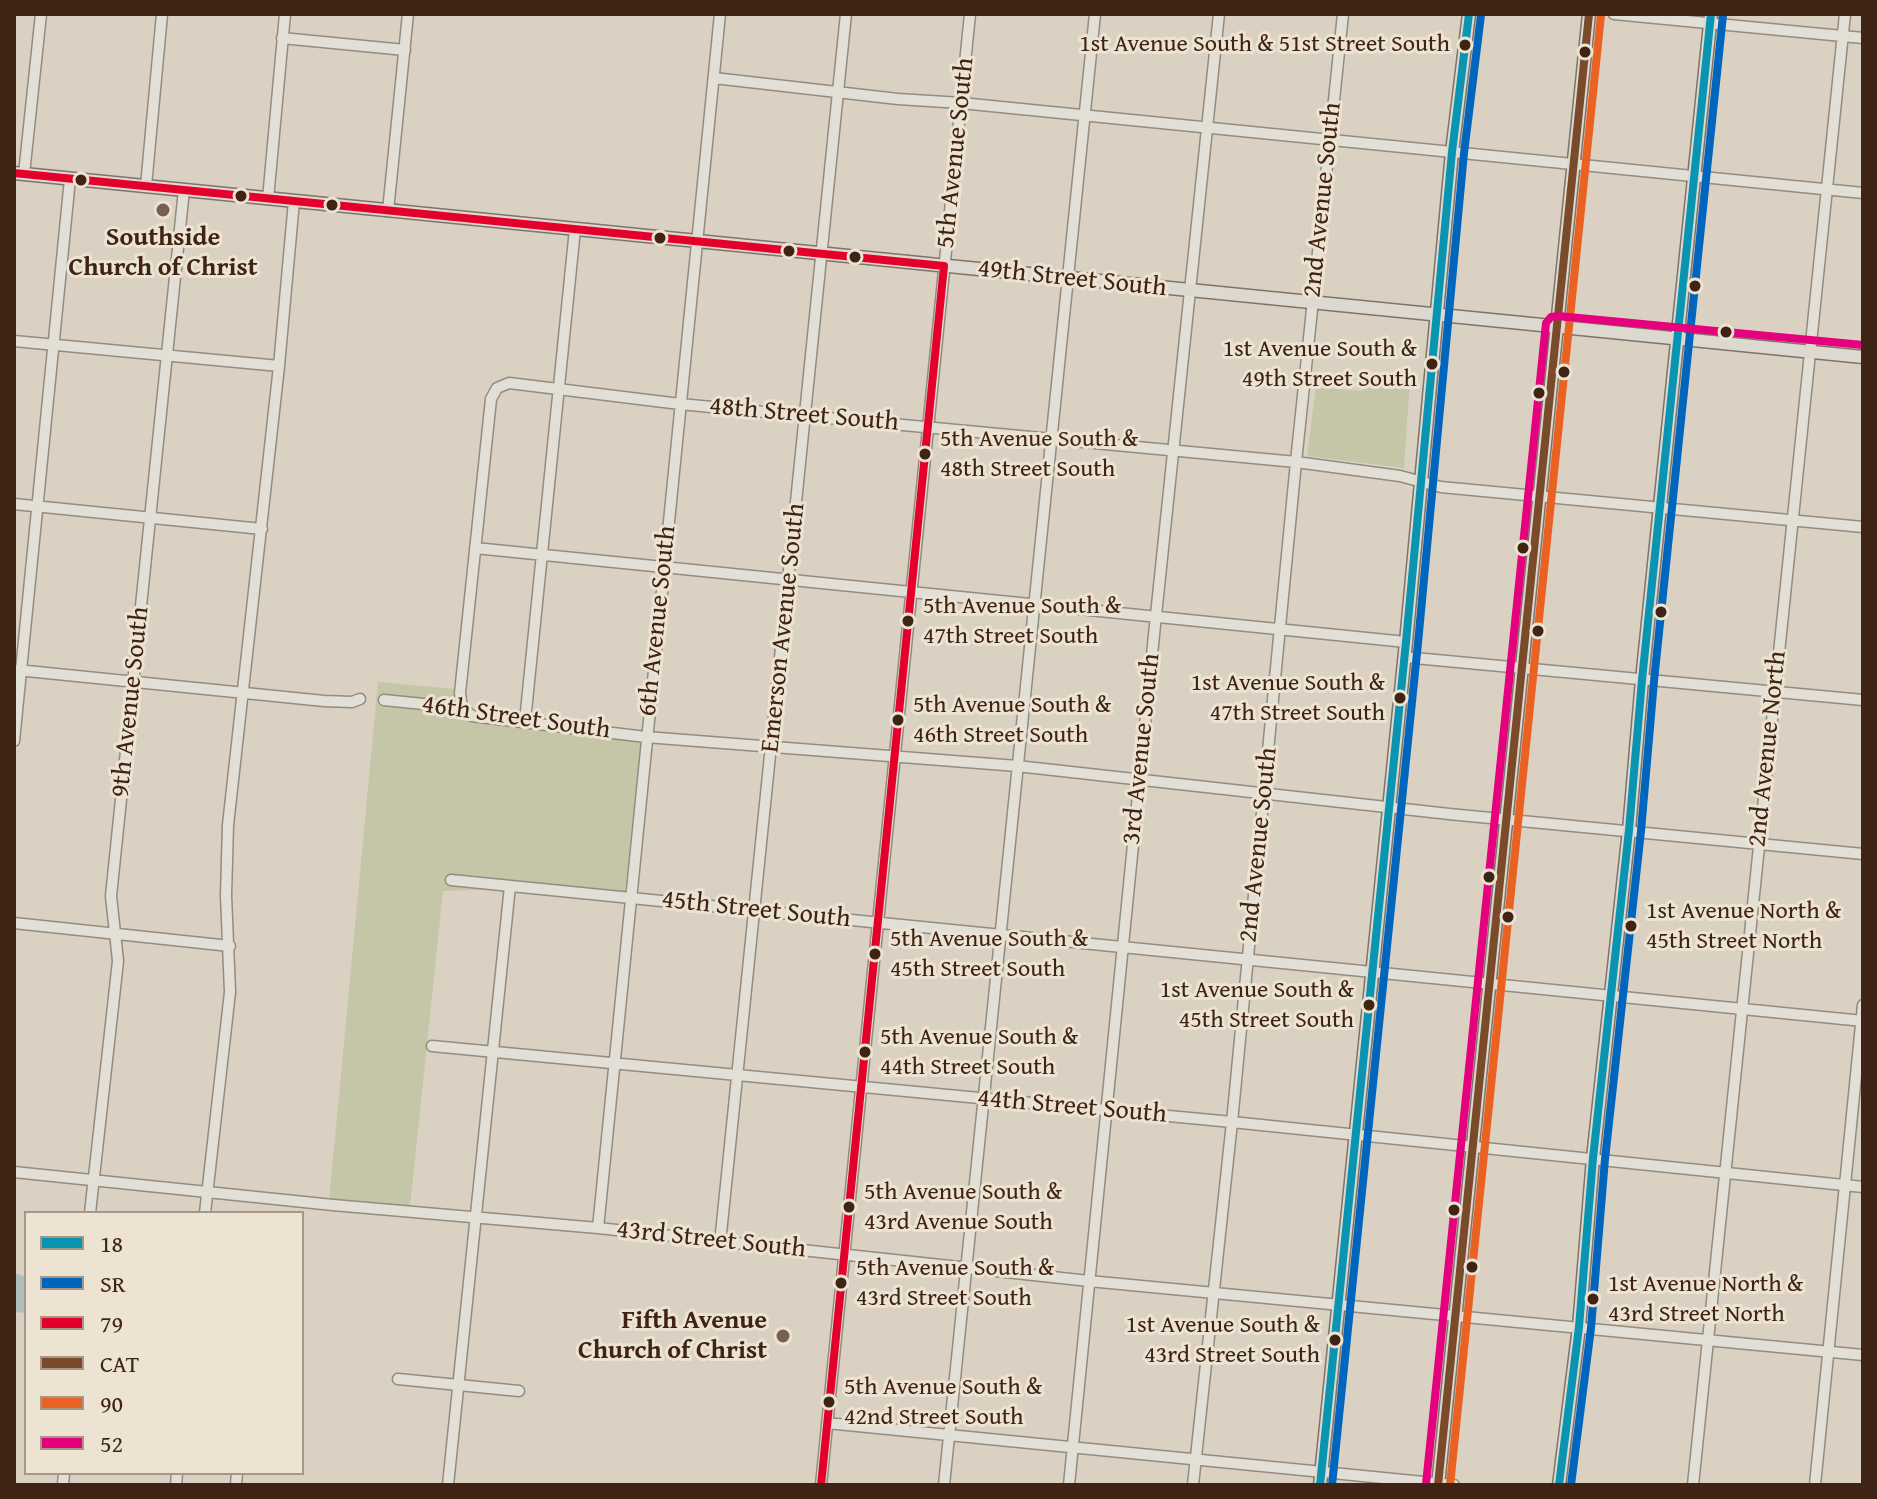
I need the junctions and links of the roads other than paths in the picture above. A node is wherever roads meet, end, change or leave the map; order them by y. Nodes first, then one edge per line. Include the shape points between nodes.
1 (41, 14) edge
2 (162, 14) edge
3 (285, 14) edge
4 (408, 14) edge
5 (720, 14) edge
6 (846, 14) edge
7 (970, 14) edge
8 (1095, 14) edge
9 (1219, 14) edge
10 (1343, 14) edge
11 (1469, 14) edge
12 (1589, 14) edge
13 (1614, 14) edge
14 (1845, 14) edge
15 (1710, 19) edge
16 (1843, 36) junction
17 (282, 38) junction
18 (1863, 38) edge
19 (405, 50) junction
20 (714, 78) junction
21 (837, 93) junction
22 (961, 103) junction
23 (1084, 115) junction
24 (1207, 128) junction
25 (1330, 140) junction
26 (1452, 152) junction
27 (1574, 165) junction
28 (19, 174) edge
29 (1695, 177) junction
30 (70, 179) junction
31 (146, 186) junction
32 (1826, 189) junction
33 (184, 190) junction
34 (1863, 193) edge
35 (268, 199) junction
36 (294, 201) junction
37 (388, 211) junction
38 (575, 229) junction
39 (697, 242) junction
40 (822, 253) junction
41 (944, 266) junction
42 (1067, 279) junction
43 (1190, 291) junction
44 (1313, 303) junction
45 (1436, 315) junction
46 (1557, 328) junction
47 (1678, 339) junction
48 (14, 341) edge
49 (53, 344) junction
50 (1809, 352) junction
51 (167, 354) junction
52 (1863, 357) edge
53 (279, 366) junction
54 (559, 391) junction
55 (680, 404) junction
56 (806, 416) junction
57 (928, 427) junction
58 (1051, 439) junction
59 (1173, 451) junction
60 (1296, 462) junction
61 (1420, 480) junction
62 (1540, 496) junction
63 (14, 504) edge
64 (37, 506) junction
65 (1660, 507) junction
66 (151, 519) junction
67 (1791, 520) junction
68 (1863, 527) edge
69 (262, 529) junction
70 (475, 548) junction
71 (542, 555) junction
72 (663, 566) junction
73 (789, 579) junction
74 (911, 591) junction
75 (1034, 603) junction
76 (1156, 615) junction
77 (1281, 629) junction
78 (1406, 642) junction
79 (1404, 657) junction
80 (1523, 668) junction
81 (17, 670) edge
82 (1642, 680) junction
83 (132, 682) junction
84 (1774, 692) junction
85 (243, 693) junction
86 (360, 699) dead end
87 (384, 700) dead end
88 (1863, 700) edge
89 (462, 708) junction
90 (525, 721) junction
91 (646, 737) junction
92 (14, 741) edge
93 (771, 748) junction
94 (894, 758) junction
95 (1017, 766) junction
96 (1139, 780) junction
97 (1263, 794) junction
98 (1389, 807) junction
99 (1507, 820) junction
100 (1629, 830) junction
101 (1759, 843) junction
102 (1863, 854) edge
103 (451, 880) dead end
104 (510, 886) junction
105 (630, 898) junction
106 (755, 910) junction
107 (878, 922) junction
108 (14, 923) edge
109 (116, 934) junction
110 (1000, 934) junction
111 (230, 946) junction
112 (1122, 946) junction
113 (1247, 959) junction
114 (1372, 971) junction
115 (1490, 983) junction
116 (1610, 994) junction
117 (1863, 1005) edge
118 (1742, 1007) junction
119 (1862, 1021) edge
120 (432, 1046) dead end
121 (493, 1053) junction
122 (614, 1064) junction
123 (737, 1076) junction
124 (861, 1087) junction
125 (983, 1099) junction
126 (1106, 1110) junction
127 (1232, 1122) junction
128 (1355, 1136) junction
129 (1473, 1148) junction
130 (1593, 1158) junction
131 (14, 1172) edge
132 (1725, 1172) junction
133 (94, 1181) junction
134 (1845, 1185) junction
135 (1863, 1187) edge
136 (207, 1193) junction
137 (90, 1211) edge
138 (205, 1211) edge
139 (476, 1217) junction
140 (598, 1228) junction
141 (720, 1243) junction
142 (844, 1253) junction
143 (966, 1267) junction
144 (1089, 1281) junction
145 (1214, 1292) junction
146 (1338, 1304) junction
147 (1456, 1314) junction
148 (1579, 1327) junction
149 (1708, 1340) junction
150 (1828, 1351) junction
151 (1863, 1355) edge
152 (398, 1379) dead end
153 (458, 1385) junction
154 (519, 1391) dead end
155 (827, 1423) junction
156 (949, 1435) junction
157 (1073, 1447) junction
158 (1195, 1459) junction
159 (1321, 1479) edge
160 (1438, 1484) edge
161 (448, 1485) edge
162 (821, 1485) edge
163 (944, 1485) edge
164 (1069, 1485) edge
165 (1193, 1485) edge
166 (1454, 1485) edge
167 (1559, 1485) edge
168 (1693, 1485) edge
169 (1815, 1485) edge

1 - 28 street
2 - 31 street
3 - 17 street
4 - 19 street
5 - 20 street, 6th Avenue South
6 - 21 street, Emerson Avenue South
7 - 22 street, 5th Avenue South
8 - 23 street
9 - 24 street, 3rd Avenue South
10 - 25 street, 2nd Avenue South
11 - 26 main road
12 - 27 main road
13 - 15 street
14 - 16 street, 2nd Avenue North
15 - 16 street
15 - 29 main road
16 - 18 street
16 - 32 street, 2nd Avenue North
17 - 19 street
17 - 35 street
19 - 37 street
20 - 21 street
20 - 39 street, 6th Avenue South
21 - 22 street
21 - 40 street, Emerson Avenue South
22 - 23 street
22 - 41 street, 5th Avenue South
23 - 24 street
23 - 42 street
24 - 25 street
24 - 43 street, 3rd Avenue South
25 - 26 street
25 - 44 street, 2nd Avenue South
26 - 27 street
26 - 45 main road
27 - 29 street
27 - 46 main road
28 - 30 main road, 49th Street South
29 - 32 street
29 - 47 main road
30 - 31 main road, 49th Street South
30 - 49 street
31 - 33 main road, 49th Street South
32 - 34 street
32 - 50 street, 2nd Avenue North
33 - 35 main road, 49th Street South
33 - 51 street, 9th Avenue South
35 - 36 main road, 49th Street South
36 - 37 main road, 49th Street South
36 - 53 street
37 - 38 main road, 49th Street South
38 - 39 main road, 49th Street South
38 - 54 street
39 - 40 main road, 49th Street South
39 - 55 street, 6th Avenue South
40 - 41 main road, 49th Street South
40 - 56 street, Emerson Avenue South
41 - 42 main road, 49th Street South
41 - 57 street, 5th Avenue South
42 - 43 main road, 49th Street South
42 - 58 street
43 - 44 main road, 49th Street South
43 - 59 street, 3rd Avenue South
44 - 45 main road, 49th Street South
44 - 60 street, 2nd Avenue South
45 - 46 main road, 49th Street South
45 - 61 main road
46 - 47 main road, 49th Street South
46 - 62 main road
47 - 50 main road, 49th Street South
47 - 65 main road
48 - 49 street
49 - 51 street
49 - 64 street
50 - 52 main road, 49th Street South
50 - 67 street, 2nd Avenue North
51 - 53 street
51 - 66 street, 9th Avenue South
53 - 69 street
54 - 55 street, 48th Street South
54 - 70 street, 48th Street South via 509,383 497,388 491,399
54 - 71 street
55 - 56 street, 48th Street South
55 - 72 street, 6th Avenue South
56 - 57 street, 48th Street South
56 - 73 street, Emerson Avenue South
57 - 58 street, 48th Street South
57 - 74 street, 5th Avenue South
58 - 59 street, 48th Street South
58 - 75 street
59 - 60 street, 48th Street South
59 - 76 street, 3rd Avenue South
60 - 61 street, 48th Street South
60 - 77 street, 2nd Avenue South
61 - 62 street, 48th Street South via 1441,487
61 - 78 main road
62 - 65 street, 48th Street South
62 - 80 main road
63 - 64 street
64 - 66 street
64 - 81 street
65 - 67 street, 48th Street South
65 - 82 main road
66 - 69 street
66 - 83 street, 9th Avenue South
67 - 68 street, 48th Street South
67 - 84 street, 2nd Avenue North
69 - 85 street
70 - 71 street
70 - 89 street
71 - 72 street
71 - 90 street
72 - 73 street
72 - 91 street, 6th Avenue South
73 - 74 street
73 - 93 street, Emerson Avenue South
74 - 75 street
74 - 94 street, 5th Avenue South
75 - 76 street
75 - 95 street
76 - 77 street
76 - 96 street, 3rd Avenue South
77 - 78 street
77 - 97 street, 2nd Avenue South
78 - 79 main road
79 - 80 street
79 - 98 main road
80 - 82 street
80 - 99 main road
81 - 83 street
81 - 92 street
82 - 84 street
82 - 100 main road
83 - 85 street
83 - 109 street, 9th Avenue South via 111,896
84 - 88 street
84 - 101 street, 2nd Avenue North
85 - 86 street
85 - 111 street via 228,825
87 - 89 street, 46th Street South
89 - 90 street, 46th Street South via 472,716
90 - 91 street, 46th Street South
91 - 93 street, 46th Street South
91 - 105 street, 6th Avenue South
93 - 94 street, 46th Street South
93 - 106 street, Emerson Avenue South
94 - 95 street, 46th Street South
94 - 107 street, 5th Avenue South
95 - 96 street, 46th Street South
95 - 110 street
96 - 97 street, 46th Street South
96 - 112 street, 3rd Avenue South
97 - 98 street, 46th Street South
97 - 113 street, 2nd Avenue South
98 - 99 street, 46th Street South
98 - 114 main road
99 - 100 street, 46th Street South
99 - 115 main road
100 - 101 street, 46th Street South
100 - 116 main road
101 - 102 street, 46th Street South
101 - 118 street, 2nd Avenue North
103 - 104 street, 45th Street South
104 - 105 street, 45th Street South
104 - 121 street
105 - 106 street, 45th Street South
105 - 122 street, 6th Avenue South
106 - 107 street, 45th Street South
106 - 123 street, Emerson Avenue South
107 - 110 street, 45th Street South
107 - 124 street, 5th Avenue South
108 - 109 street
109 - 111 street
109 - 133 street, 9th Avenue South via 118,961
110 - 112 street, 45th Street South
110 - 125 street
111 - 136 street via 230,992
112 - 113 street, 45th Street South
112 - 126 street, 3rd Avenue South
113 - 114 street, 45th Street South
113 - 127 street, 2nd Avenue South
114 - 115 street, 45th Street South
114 - 128 main road
115 - 116 street, 45th Street South
115 - 129 main road
116 - 118 street, 45th Street South
116 - 130 main road
117 - 119 street
118 - 119 street, 45th Street South
118 - 132 street, 2nd Avenue North
119 - 134 street
120 - 121 street, 44th Street South
121 - 122 street, 44th Street South
121 - 139 street
122 - 123 street, 44th Street South
122 - 140 street, 6th Avenue South
123 - 124 street, 44th Street South
123 - 141 street, Emerson Avenue South
124 - 125 street, 44th Street South
124 - 142 street, 5th Avenue South
125 - 126 street, 44th Street South
125 - 143 street
126 - 127 street, 44th Street South
126 - 144 street, 3rd Avenue South
127 - 128 street, 44th Street South
127 - 145 street, 2nd Avenue South
128 - 129 street, 44th Street South
128 - 146 main road
129 - 130 street, 44th Street South
129 - 147 main road
130 - 132 street, 44th Street South
130 - 148 main road
131 - 133 street, 43rd Street South
132 - 134 street, 44th Street South
132 - 149 street, 2nd Avenue North
133 - 136 street, 43rd Street South
133 - 137 street, 9th Avenue South
134 - 135 street, 44th Street South
134 - 150 street
136 - 138 street
136 - 139 street, 43rd Street South
139 - 140 street, 43rd Street South
139 - 153 street
140 - 141 street, 43rd Street South
141 - 142 street, 43rd Street South
142 - 143 street, 43rd Street South
142 - 155 street, 5th Avenue South
143 - 144 street, 43rd Street South
143 - 156 street
144 - 145 street, 43rd Street South
144 - 157 street, 3rd Avenue South
145 - 146 street, 43rd Street South
145 - 158 street, 2nd Avenue South
146 - 147 street, 43rd Street South
146 - 159 main road
147 - 148 street, 43rd Street South
147 - 160 main road
148 - 149 street, 43rd Street South
148 - 167 main road
149 - 150 street, 43rd Street South
149 - 168 street, 2nd Avenue North
150 - 151 street, 43rd Street South
150 - 169 street
152 - 153 street
153 - 154 street
153 - 161 street
155 - 156 street
155 - 162 street, 5th Avenue South
156 - 157 street
156 - 163 street
157 - 158 street
157 - 164 street, 3rd Avenue South
158 - 159 street
158 - 165 street, 2nd Avenue South
159 - 160 street
160 - 166 street

